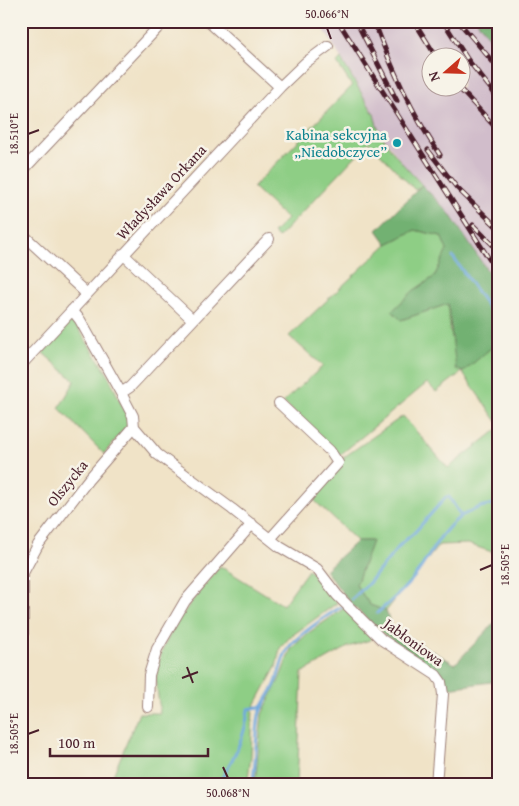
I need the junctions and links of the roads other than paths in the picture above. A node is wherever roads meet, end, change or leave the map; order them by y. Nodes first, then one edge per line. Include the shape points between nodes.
1 (164, 21) edge
2 (208, 21) edge
3 (328, 46) dead end
4 (280, 87) junction
5 (21, 172) edge
6 (21, 233) edge
7 (269, 239) dead end
8 (123, 254) junction
9 (87, 294) junction
10 (72, 310) junction
11 (193, 320) junction
12 (21, 365) edge
13 (121, 393) junction
14 (279, 403) dead end
15 (134, 426) junction
16 (252, 524) junction
17 (270, 539) junction
18 (21, 651) edge
19 (148, 706) dead end
20 (436, 785) edge

1 - 5 street
2 - 4 street
3 - 4 street, Władysława Orkana
4 - 8 street, Władysława Orkana
6 - 9 street
7 - 11 street
8 - 9 street, Władysława Orkana
8 - 11 street
9 - 10 street, Władysława Orkana
10 - 12 street, Władysława Orkana
10 - 13 street
11 - 13 street
13 - 15 street via 133,416
14 - 17 street via 330,451 338,463
15 - 16 street, Jabłoniowa via 157,454
15 - 18 street, Olszycka via 43,538 23,573
16 - 17 street, Jabłoniowa
16 - 19 street via 185,601 157,649 149,675
17 - 20 street, Jabłoniowa via 317,569 337,595 382,640 442,682

